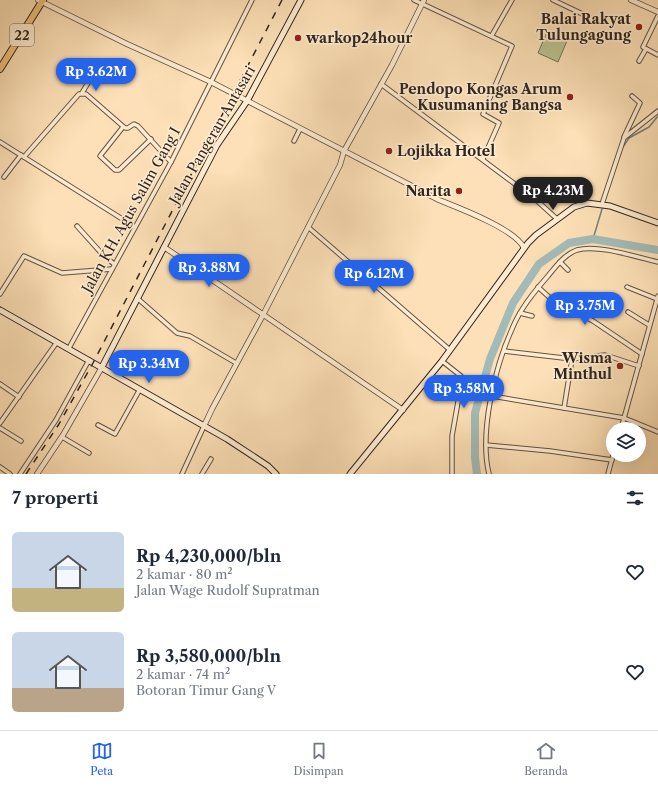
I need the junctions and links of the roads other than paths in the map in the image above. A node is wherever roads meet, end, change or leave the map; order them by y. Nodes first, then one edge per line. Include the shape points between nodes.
1 (252, 0) edge
2 (301, 0) edge
3 (414, 0) edge
4 (512, 0) edge
5 (553, 0) edge
6 (631, 0) edge
7 (41, 1) edge
8 (423, 2) edge
9 (658, 12) edge
10 (658, 16) edge
11 (592, 18) dead end
12 (492, 35) junction
13 (646, 49) junction
14 (658, 55) edge
15 (639, 61) dead end
16 (0, 69) edge
17 (92, 76) dead end
18 (211, 82) junction
19 (381, 84) junction
20 (82, 93) junction
21 (632, 96) dead end
22 (247, 101) junction
23 (658, 111) edge
24 (124, 127) junction
25 (300, 129) junction
26 (624, 138) junction
27 (151, 139) junction
28 (294, 141) dead end
29 (0, 142) edge
30 (344, 151) junction
31 (23, 156) junction
32 (483, 159) junction
33 (171, 162) junction
34 (4, 177) dead end
35 (602, 204) junction
36 (557, 219) junction
37 (658, 223) edge
38 (77, 226) dead end
39 (136, 227) junction
40 (308, 227) junction
41 (164, 247) junction
42 (524, 248) junction
43 (560, 262) junction
44 (658, 262) edge
45 (114, 264) junction
46 (112, 269) junction
47 (568, 270) dead end
48 (538, 287) junction
49 (627, 287) dead end
50 (0, 294) edge
51 (137, 298) junction
52 (658, 298) edge
53 (656, 308) edge
54 (1, 312) edge
55 (520, 312) junction
56 (628, 312) dead end
57 (263, 314) junction
58 (532, 316) dead end
59 (650, 325) junction
60 (57, 342) junction
61 (69, 348) junction
62 (450, 350) junction
63 (504, 351) junction
64 (642, 354) junction
65 (572, 359) junction
66 (89, 360) junction
67 (442, 361) junction
68 (236, 363) junction
69 (639, 366) junction
70 (102, 367) junction
71 (0, 384) edge
72 (140, 389) junction
73 (492, 396) junction
74 (19, 397) junction
75 (564, 408) junction
76 (403, 410) junction
77 (624, 418) junction
78 (623, 422) edge
79 (0, 423) edge
80 (98, 425) dead end
81 (204, 426) junction
82 (0, 428) edge
83 (658, 432) edge
84 (62, 437) junction
85 (21, 442) dead end
86 (486, 445) junction
87 (89, 453) dead end
88 (211, 459) dead end
89 (606, 459) edge
90 (611, 462) edge
91 (0, 467) edge
92 (10, 474) edge
93 (20, 474) edge
94 (37, 474) edge
95 (182, 474) edge
96 (202, 474) edge
97 (276, 474) edge
98 (350, 474) edge
99 (452, 474) edge
100 (489, 474) edge
101 (608, 474) edge

1 - 18 street, Jalan KH. Agus Salim Gang I
2 - 22 main road, Jalan Pangeran Antasari
3 - 8 street
4 - 12 street
5 - 11 street
6 - 9 street
7 - 16 highway, 22
7 - 18 street
8 - 12 street
8 - 19 street
10 - 13 street via 644,47
12 - 32 street via 512,47 483,114 499,123
13 - 14 street
13 - 15 street
17 - 20 street
18 - 22 street
18 - 33 street, Jalan KH. Agus Salim Gang I
19 - 30 street
19 - 32 street
20 - 24 street
20 - 31 street
21 - 26 street via 640,103
22 - 25 street
22 - 41 main road, Jalan Pangeran Antasari via 217,145
23 - 26 street
24 - 27 street via 136,124
24 - 27 street via 100,156 115,170 119,170
25 - 28 street
25 - 30 street
26 - 35 street
27 - 33 street
29 - 31 street
30 - 40 street via 340,165
30 - 42 street via 514,236
31 - 34 street
31 - 39 street
32 - 36 street via 535,198
33 - 39 street, Jalan KH. Agus Salim Gang I
35 - 36 main road via 587,203
35 - 37 main road
36 - 42 main road via 531,239
38 - 45 street
39 - 45 street, Jalan KH. Agus Salim Gang I
40 - 57 street
40 - 62 street
41 - 51 main road, Jalan Pangeran Antasari
41 - 57 street
42 - 62 main road
43 - 44 street via 572,252 587,249
43 - 47 street
43 - 48 street
45 - 46 street, Jalan KH. Agus Salim Gang I
46 - 50 street via 62,273 24,256
46 - 61 street, Jalan KH. Agus Salim Gang I
48 - 55 street
48 - 64 street via 549,297 593,321
49 - 52 street
51 - 68 street via 177,333 190,336
51 - 70 main road, Jalan Pangeran Antasari
52 - 53 street
53 - 59 street
54 - 60 main road
55 - 58 street
55 - 63 street
56 - 59 street
57 - 68 street
57 - 76 street
59 - 64 street
60 - 61 main road
60 - 74 street
61 - 66 main road
62 - 67 main road
63 - 65 street
63 - 73 street
64 - 69 street
65 - 69 street via 605,355
65 - 75 street
66 - 70 main road
66 - 93 street via 56,420
67 - 76 main road
67 - 99 street via 462,379 452,436
68 - 81 street
69 - 77 street
70 - 72 main road
70 - 84 street
71 - 74 street
72 - 80 street via 115,434
72 - 81 main road
73 - 75 street
73 - 86 street
74 - 79 street
75 - 77 street
76 - 98 main road
77 - 78 street
77 - 83 street
81 - 95 street
81 - 97 main road via 268,466
82 - 85 street
84 - 87 street
84 - 94 street
86 - 89 street
86 - 100 street
88 - 96 street
90 - 101 street
91 - 92 street

